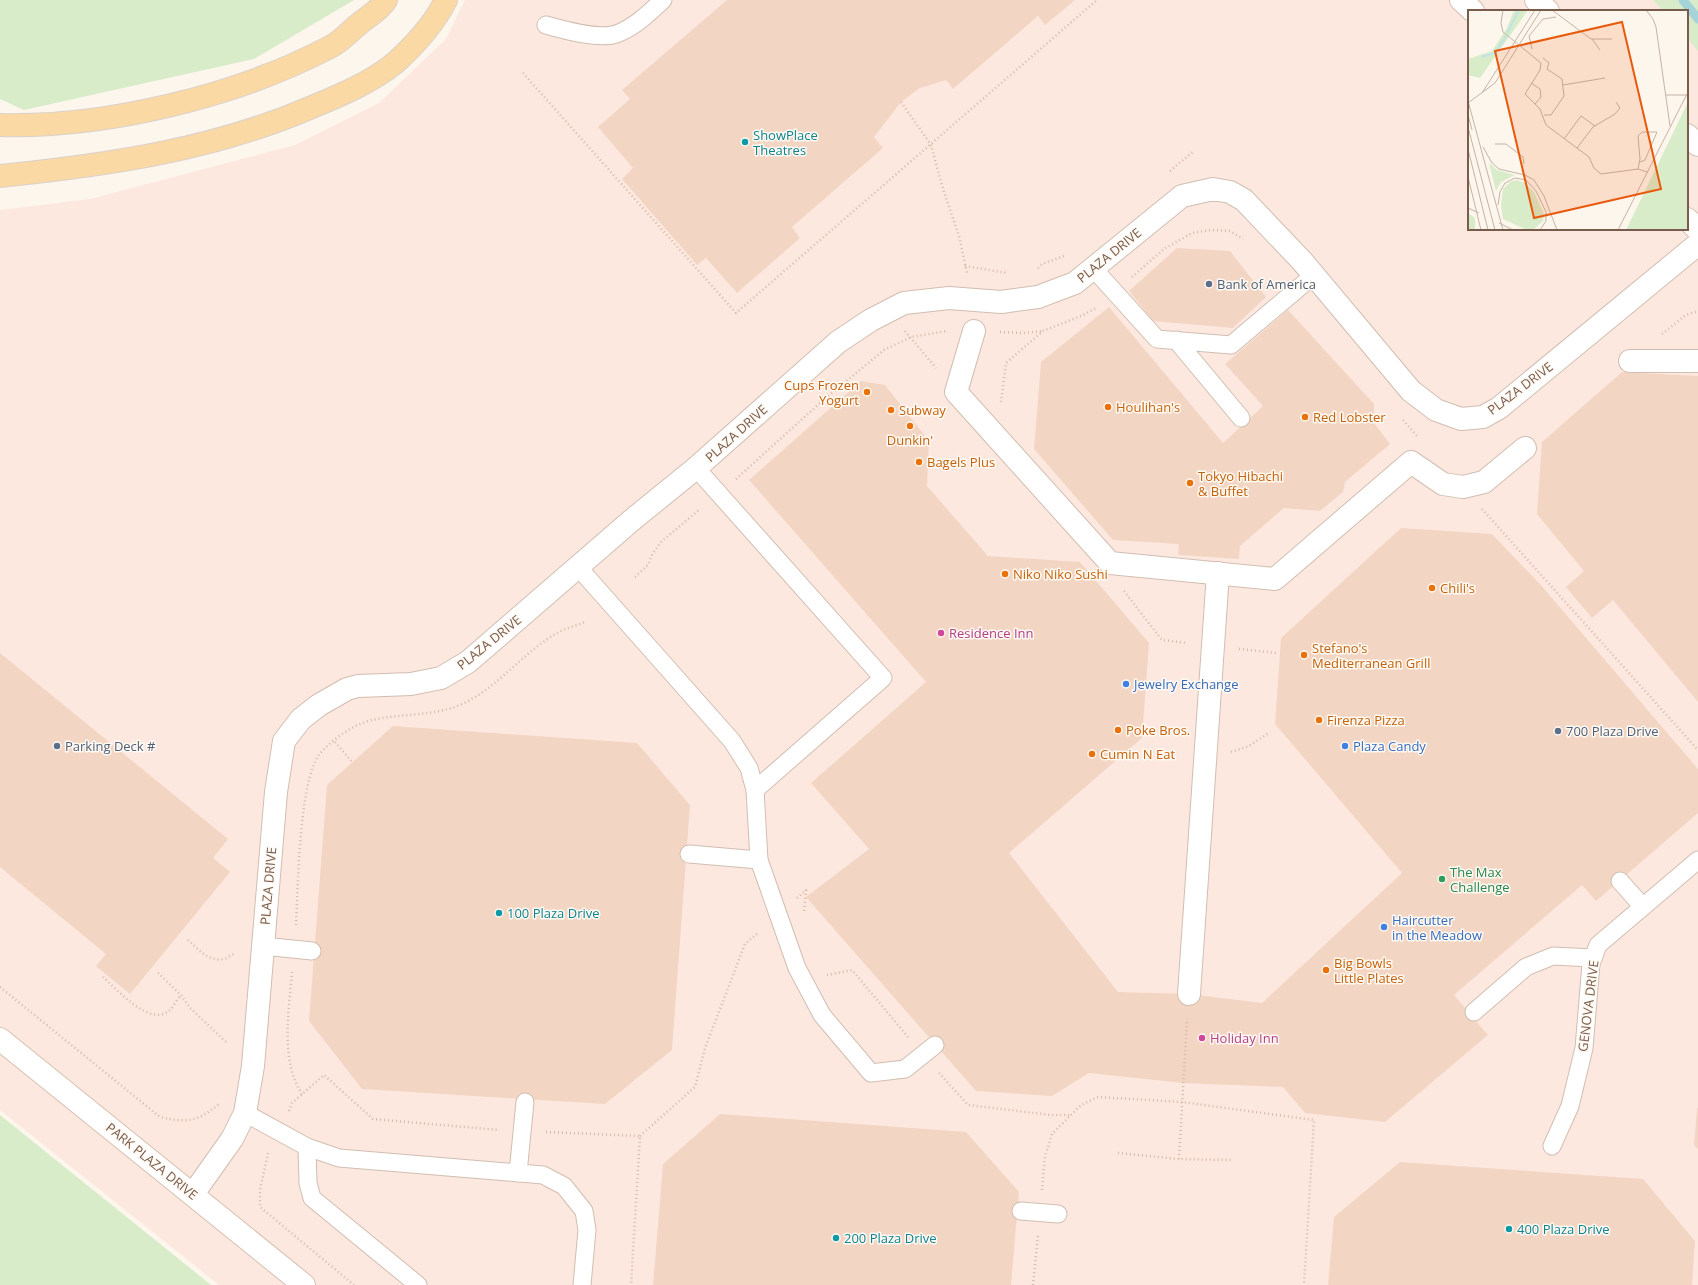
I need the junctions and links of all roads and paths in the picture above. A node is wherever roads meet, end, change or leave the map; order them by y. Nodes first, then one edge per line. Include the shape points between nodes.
1 (386, 0) edge
2 (446, 0) edge
3 (663, 0) edge
4 (1097, 0) edge
5 (1461, 0) edge
6 (1536, 0) edge
7 (1472, 10) edge
8 (1547, 10) edge
9 (546, 25) dead end
10 (523, 73) dead end
11 (900, 102) dead end
12 (0, 125) edge
13 (1688, 137) edge
14 (931, 145) junction
15 (1698, 145) edge
16 (1194, 150) dead end
17 (1166, 175) dead end
18 (0, 176) edge
19 (1688, 220) edge
20 (1698, 230) edge
21 (1698, 244) edge
22 (1067, 255) dead end
23 (965, 266) junction
24 (1094, 268) junction
25 (1035, 270) dead end
26 (1013, 274) dead end
27 (1314, 275) junction
28 (973, 300) junction
29 (888, 311) junction
30 (974, 330) junction
31 (1043, 331) dead end
32 (910, 337) junction
33 (1176, 340) junction
34 (1630, 361) dead end
35 (1698, 362) edge
36 (956, 392) junction
37 (1241, 418) dead end
38 (1525, 448) dead end
39 (696, 468) junction
40 (1463, 487) junction
41 (718, 494) junction
42 (1110, 563) junction
43 (578, 567) junction
44 (1218, 573) junction
45 (635, 577) dead end
46 (1212, 646) junction
47 (1276, 653) dead end
48 (1270, 732) dead end
49 (1698, 750) edge
50 (1204, 756) junction
51 (352, 762) dead end
52 (755, 790) junction
53 (689, 854) dead end
54 (759, 860) junction
55 (1698, 860) edge
56 (1620, 881) dead end
57 (1643, 907) junction
58 (804, 913) dead end
59 (779, 916) junction
60 (188, 940) dead end
61 (263, 946) junction
62 (294, 950) junction
63 (239, 952) dead end
64 (312, 952) dead end
65 (1593, 958) junction
66 (822, 968) dead end
67 (158, 973) dead end
68 (103, 977) dead end
69 (0, 987) edge
70 (1189, 994) joint
71 (181, 995) junction
72 (1474, 1012) dead end
73 (0, 1038) edge
74 (233, 1048) dead end
75 (929, 1050) junction
76 (302, 1094) dead end
77 (222, 1099) dead end
78 (525, 1102) dead end
79 (1182, 1102) junction
80 (245, 1113) junction
81 (1070, 1115) junction
82 (640, 1136) dead end
83 (1552, 1146) dead end
84 (307, 1147) junction
85 (1118, 1154) dead end
86 (1179, 1159) junction
87 (1232, 1160) dead end
88 (518, 1173) junction
89 (193, 1194) junction
90 (1021, 1211) dead end
91 (1040, 1212) junction
92 (1058, 1214) dead end
93 (304, 1285) edge
94 (418, 1285) edge
95 (582, 1285) edge
96 (1033, 1285) edge
97 (1304, 1285) edge

1 - 12 main road via 332,46 246,82 184,102 100,118 34,126
2 - 18 main road via 418,40 394,63 367,82 292,116 243,133 140,158 78,168
3 - 9 lane via 640,21 617,34 578,34
4 - 14 path
5 - 7 street
6 - 8 street
10 - 14 path via 736,313
11 - 14 path
13 - 15 street
14 - 23 path via 959,236
16 - 17 path
19 - 20 street
21 - 27 street, PLAZA DRIVE via 1500,408 1483,417 1461,419 1436,410 1411,391
22 - 25 path via 1042,264
23 - 26 path
23 - 28 path
24 - 27 street, PLAZA DRIVE via 1182,196 1213,189 1230,192 1244,200
24 - 28 street, PLAZA DRIVE via 1075,283 1038,297 1001,302
24 - 33 lane via 1157,338
27 - 33 lane via 1231,345
28 - 29 street, PLAZA DRIVE via 949,298 904,303
29 - 32 path
29 - 39 street, PLAZA DRIVE via 838,342
30 - 31 path via 1023,333
30 - 32 path
30 - 36 street
32 - 36 path
32 - 41 path via 884,350
33 - 37 lane
34 - 35 street
36 - 42 street
38 - 40 street via 1484,482
39 - 41 lane
39 - 43 street, PLAZA DRIVE
40 - 44 street via 1443,484 1411,462 1275,579
40 - 49 path
41 - 45 path via 661,542 648,565
41 - 52 lane via 883,678
42 - 44 street
42 - 46 path via 1112,576 1162,640
43 - 52 lane via 732,741 749,768
43 - 61 street, PLAZA DRIVE via 468,662 441,678 411,684 358,686 347,689 319,705 301,720 284,741 276,792
44 - 46 street
46 - 47 path
46 - 50 street
48 - 50 path via 1249,746 1229,753
50 - 70 street
51 - 62 path via 335,742 319,756 310,774 304,806
52 - 54 lane
53 - 54 lane
54 - 59 lane
55 - 57 lane, GENOVA DRIVE
56 - 57 lane
57 - 65 lane, GENOVA DRIVE via 1598,945
58 - 59 path via 806,890
59 - 75 lane via 797,968 822,1015 871,1073 904,1069
59 - 82 path via 745,944 705,1048 695,1087
60 - 63 path via 214,960 226,959
61 - 62 lane
61 - 80 street, PLAZA DRIVE via 254,1066
62 - 64 lane
62 - 76 path via 288,1024 290,1067
65 - 72 lane via 1553,956 1526,967
65 - 83 lane, GENOVA DRIVE via 1590,964 1584,1048 1570,1106
66 - 75 path via 826,975 852,970
67 - 71 path
68 - 71 path via 150,1015 160,1016 170,1010
69 - 77 path via 160,1117 189,1121 206,1115
70 - 79 path
71 - 74 path via 190,1008
73 - 89 street, PARK PLAZA DRIVE
75 - 81 path via 968,1105
78 - 88 lane
79 - 81 path via 1098,1097
79 - 86 path
79 - 97 path via 1314,1120
80 - 84 lane
80 - 89 street, PLAZA DRIVE via 232,1139
81 - 91 path via 1052,1134 1046,1156
84 - 88 lane via 339,1158
84 - 94 lane via 308,1183 312,1198
85 - 86 path
86 - 87 path
88 - 95 lane via 543,1175 564,1186 584,1211 587,1230
89 - 93 street, PARK PLAZA DRIVE
90 - 91 lane
91 - 92 lane
91 - 96 path

